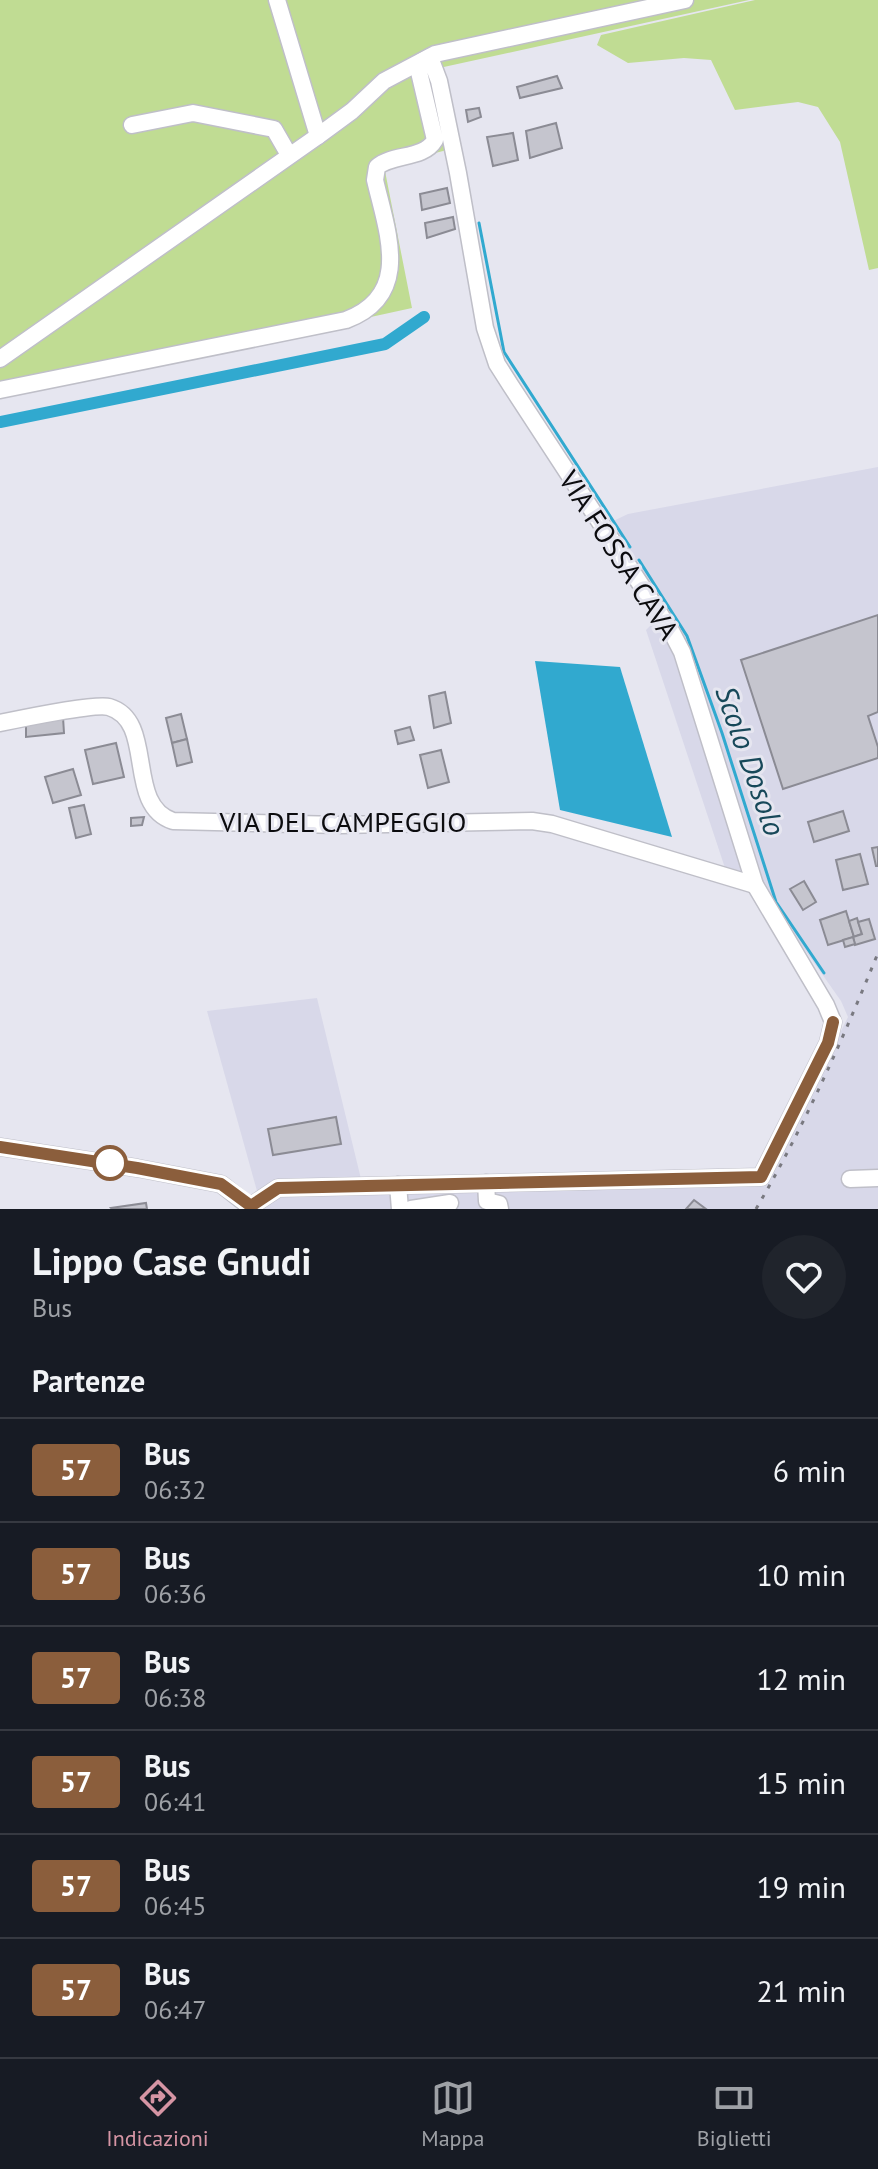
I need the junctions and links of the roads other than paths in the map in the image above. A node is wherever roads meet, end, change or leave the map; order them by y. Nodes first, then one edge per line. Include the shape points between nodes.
1 (277, 0) edge
2 (685, 0) edge
3 (430, 57) junction
4 (132, 125) dead end
5 (318, 136) junction
6 (289, 155) junction
7 (0, 359) edge
8 (0, 390) edge
9 (0, 723) edge
10 (755, 885) junction
11 (0, 1147) edge
12 (878, 1178) edge
13 (850, 1179) dead end
14 (486, 1183) junction
15 (398, 1185) junction
16 (450, 1203) dead end
17 (252, 1208) edge
18 (400, 1209) edge
19 (411, 1209) edge
20 (500, 1209) edge

1 - 5 street
2 - 3 street
3 - 5 street via 384,81
3 - 8 street via 421,62 419,72 435,140 427,150 381,163 375,172 391,259 384,291 372,306 346,320
3 - 10 street, VIA FOSSA CAVA via 491,350 682,652
4 - 6 street via 193,113 274,129
5 - 6 street
6 - 7 street
9 - 10 street, VIA DEL CAMPEGGIO via 106,705 124,713 133,728 150,806 173,821 532,821
10 - 14 street, VIA FOSSA CAVA via 833,1022 828,1043 761,1177
11 - 17 street via 221,1184
12 - 13 street
14 - 15 street
14 - 20 street via 487,1201
15 - 17 street via 278,1188
15 - 18 street
16 - 19 street

